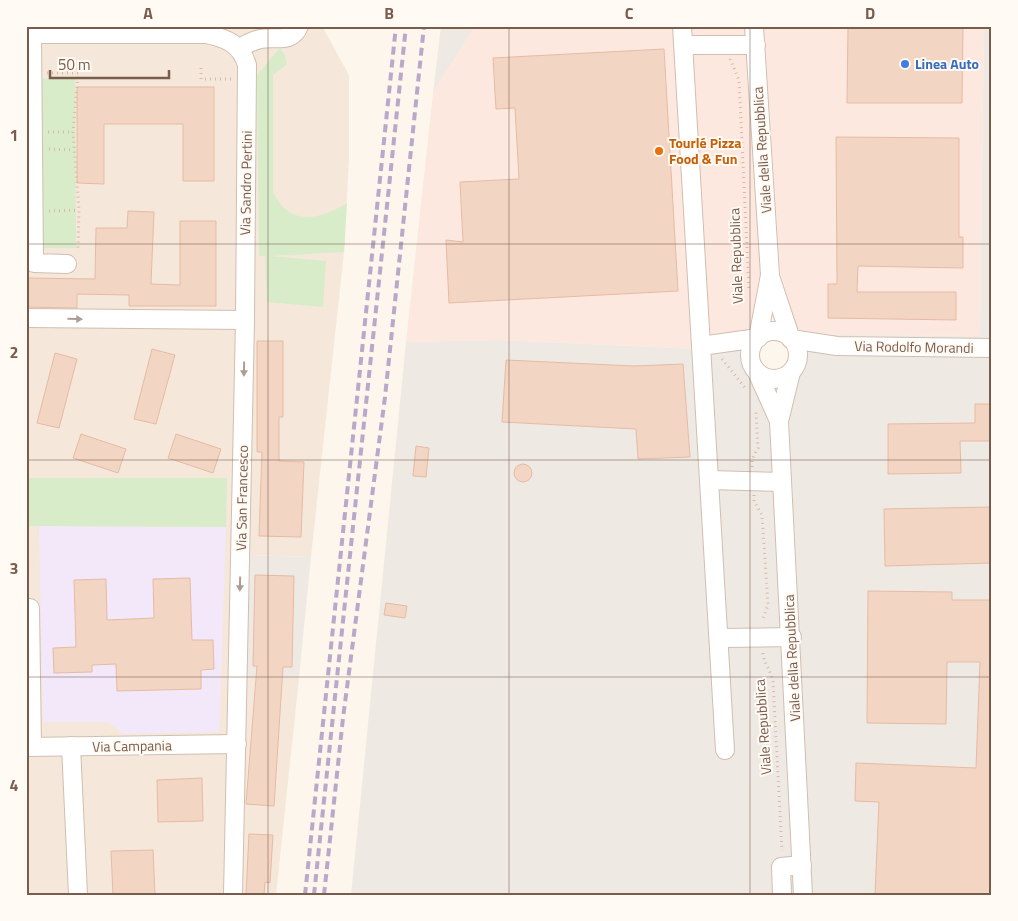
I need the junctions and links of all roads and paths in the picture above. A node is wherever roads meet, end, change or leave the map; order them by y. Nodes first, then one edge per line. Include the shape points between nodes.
1 (299, 26) edge
2 (682, 26) edge
3 (754, 26) edge
4 (74, 30) edge
5 (29, 34) edge
6 (684, 45) junction
7 (729, 45) junction
8 (756, 45) junction
9 (239, 48) junction
10 (200, 68) dead end
11 (32, 72) junction
12 (232, 79) dead end
13 (33, 132) junction
14 (73, 132) junction
15 (79, 210) junction
16 (34, 211) junction
17 (78, 249) dead end
18 (67, 264) dead end
19 (770, 275) junction
20 (750, 297) dead end
21 (26, 318) edge
22 (245, 320) junction
23 (758, 338) junction
24 (791, 339) junction
25 (722, 344) junction
26 (701, 346) junction
27 (836, 346) junction
28 (992, 348) edge
29 (754, 368) junction
30 (793, 369) junction
31 (752, 396) dead end
32 (756, 408) dead end
33 (779, 421) junction
34 (709, 480) junction
35 (752, 481) junction
36 (782, 482) junction
37 (26, 608) edge
38 (792, 637) junction
39 (719, 638) junction
40 (762, 638) junction
41 (237, 744) junction
42 (29, 746) edge
43 (71, 746) junction
44 (725, 750) dead end
45 (802, 864) junction
46 (781, 867) junction
47 (78, 895) edge
48 (233, 895) edge
49 (782, 895) edge
50 (804, 895) edge

1 - 9 street via 295,33 284,38 262,38
2 - 6 street
3 - 8 street, Viale della Repubblica
4 - 5 street
4 - 9 street via 206,34 224,38
5 - 11 street
6 - 7 street
6 - 26 street
7 - 8 street
7 - 20 path, Viale Repubblica via 730,63 738,80
8 - 19 street, Viale della Repubblica
9 - 22 street, Via Sandro Pertini via 245,58 248,77
10 - 12 path via 201,79
11 - 13 street
11 - 14 path via 78,73
13 - 14 path
13 - 16 street
14 - 15 path
15 - 16 path
15 - 17 path
16 - 18 street via 34,263
19 - 23 street, Viale della Repubblica
19 - 24 street, Viale della Repubblica
21 -> 22 street
22 -> 41 street, Via San Francesco
23 - 24 street via 778,332
23 - 25 street
23 - 29 street, Viale della Repubblica via 751,350
24 - 27 street, Via Rodolfo Morandi
24 - 30 street, Viale della Repubblica via 798,351
25 - 26 street
25 - 29 street
25 - 31 path via 722,361
26 - 34 street
27 - 28 street, Via Rodolfo Morandi
27 - 30 street, Via Rodolfo Morandi
29 - 30 street via 763,376 777,379
29 - 33 street, Viale della Repubblica
30 - 33 street, Viale della Repubblica
32 - 35 path, Viale Repubblica via 758,448 752,459
33 - 36 street, Viale della Repubblica
34 - 35 street
34 - 39 street
35 - 36 street
35 - 40 path, Viale Repubblica via 754,501 762,515 768,605 762,618
36 - 38 street, Viale della Repubblica
37 - 42 street via 30,608
38 - 40 street
38 - 45 street, Viale della Repubblica
39 - 40 street
39 - 44 street
40 - 46 path, Viale Repubblica via 764,661 773,682
41 - 43 street, Via Campania
41 - 48 street, Via San Francesco
42 - 43 street, Via Campania
43 - 47 street
45 - 46 street
45 - 50 street, Viale della Repubblica
46 - 49 street

